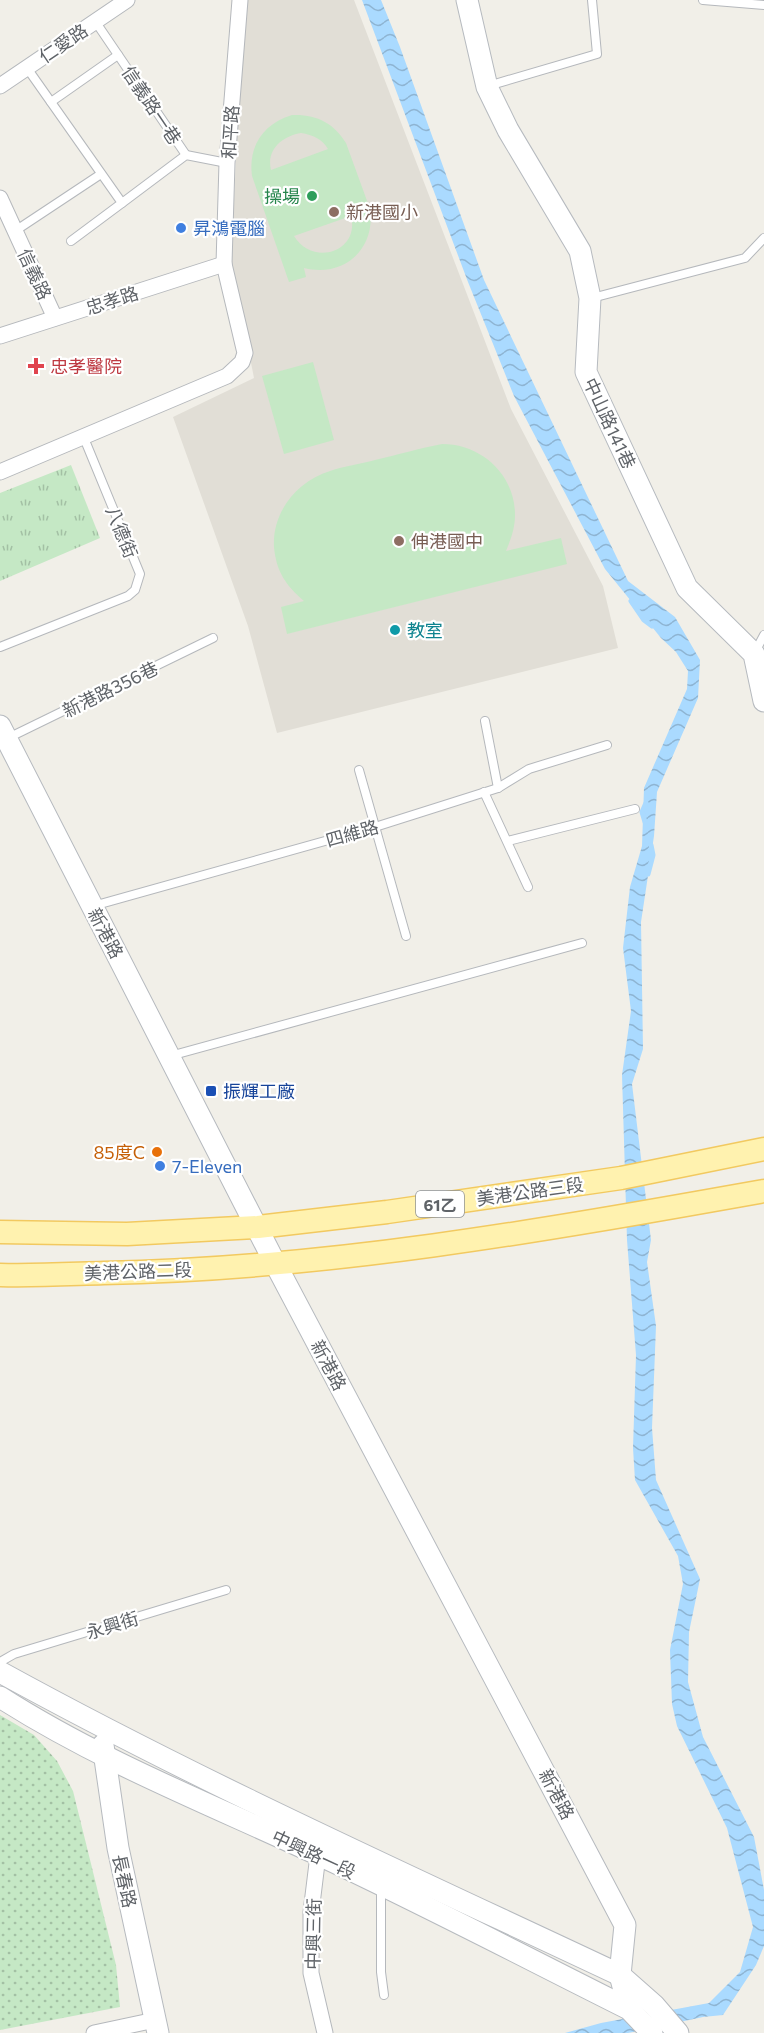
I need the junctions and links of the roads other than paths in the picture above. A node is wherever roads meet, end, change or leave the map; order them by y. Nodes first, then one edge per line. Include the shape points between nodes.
1 (127, 0) edge
2 (240, 0) edge
3 (468, 0) edge
4 (591, 0) edge
5 (703, 0) edge
6 (764, 5) edge
7 (95, 21) junction
8 (118, 55) junction
9 (27, 68) junction
10 (0, 86) edge
11 (487, 87) junction
12 (51, 102) junction
13 (186, 155) junction
14 (227, 163) junction
15 (101, 174) junction
16 (0, 198) edge
17 (122, 203) junction
18 (15, 231) junction
19 (764, 238) edge
20 (71, 241) dead end
21 (224, 264) junction
22 (590, 298) junction
23 (55, 318) junction
24 (0, 336) edge
25 (84, 438) junction
26 (0, 472) edge
27 (764, 635) edge
28 (213, 638) dead end
29 (0, 647) edge
30 (759, 656) edge
31 (764, 701) edge
32 (485, 721) dead end
33 (3, 732) edge
34 (608, 745) dead end
35 (359, 770) dead end
36 (498, 788) junction
37 (484, 792) junction
38 (635, 809) dead end
39 (375, 827) junction
40 (508, 841) junction
41 (528, 887) dead end
42 (92, 906) junction
43 (406, 936) dead end
44 (582, 944) dead end
45 (170, 1056) junction
46 (764, 1149) edge
47 (764, 1191) edge
48 (258, 1227) junction
49 (0, 1232) edge
50 (276, 1265) junction
51 (0, 1275) edge
52 (226, 1590) dead end
53 (0, 1662) edge
54 (0, 1672) edge
55 (0, 1697) edge
56 (100, 1727) junction
57 (105, 1756) junction
58 (320, 1845) junction
59 (381, 1886) junction
60 (620, 1975) junction
61 (384, 1995) dead end
62 (633, 2012) junction
63 (156, 2026) edge
64 (676, 2030) edge
65 (94, 2033) edge
66 (325, 2033) edge
67 (652, 2033) edge

1 - 7 street, 仁愛路
2 - 14 street, 和平路
3 - 11 street, 中山路141巷
4 - 11 lane via 597,54
5 - 6 lane
7 - 8 lane, 信義路一巷
7 - 9 street, 仁愛路
8 - 12 lane, 信義路一巷
8 - 13 lane, 信義路一巷
9 - 10 street, 仁愛路
9 - 12 lane
11 - 22 street, 中山路141巷 via 580,251
12 - 15 lane
13 - 14 lane
13 - 17 lane
14 - 21 street, 和平路
15 - 17 lane
15 - 18 lane
16 - 18 street, 信義路
17 - 20 lane
18 - 23 street, 信義路
19 - 22 lane via 745,258
21 - 23 street, 忠孝路
21 - 25 street, 和平路 via 245,353 242,362 226,376
22 - 30 street, 中山路141巷 via 586,372 687,588
23 - 24 street, 忠孝路
25 - 26 street
25 - 29 lane, 八德街 via 140,574 135,590
27 - 30 lane
28 - 33 lane, 新港路356巷
30 - 31 street
32 - 36 lane
33 - 42 street, 新港路
34 - 36 lane, 四維路 via 528,769
35 - 39 lane
36 - 37 lane, 四維路
37 - 39 lane, 四維路
37 - 40 lane
38 - 40 lane
39 - 42 lane, 四維路
39 - 43 lane
40 - 41 lane
42 - 45 street, 新港路
44 - 45 lane
45 - 48 street, 新港路
46 - 48 main road, 美港公路三段 / 61乙 via 621,1178
47 - 50 main road, 61乙 via 525,1233
48 - 49 main road, 美港公路二段 / 61乙 via 127,1234
48 - 50 street, 新港路
50 - 51 main road, 美港公路二段 / 61乙
50 - 60 street, 新港路 via 626,1925
52 - 53 lane, 永興街 via 14,1654
54 - 56 street, 中興路一段
55 - 57 street, 中興路一段
56 - 57 street, 長春路
56 - 58 street, 中興路一段
57 - 58 street, 中興路一段
57 - 63 street, 長春路 via 118,1848
58 - 59 street, 中興路一段
58 - 60 street, 中興路一段
58 - 66 street, 中興三街 via 311,1912 311,1973
59 - 61 lane
59 - 62 street, 中興路一段
60 - 62 street, 新港路
60 - 64 street, 中興路一段
62 - 67 street
63 - 65 street

